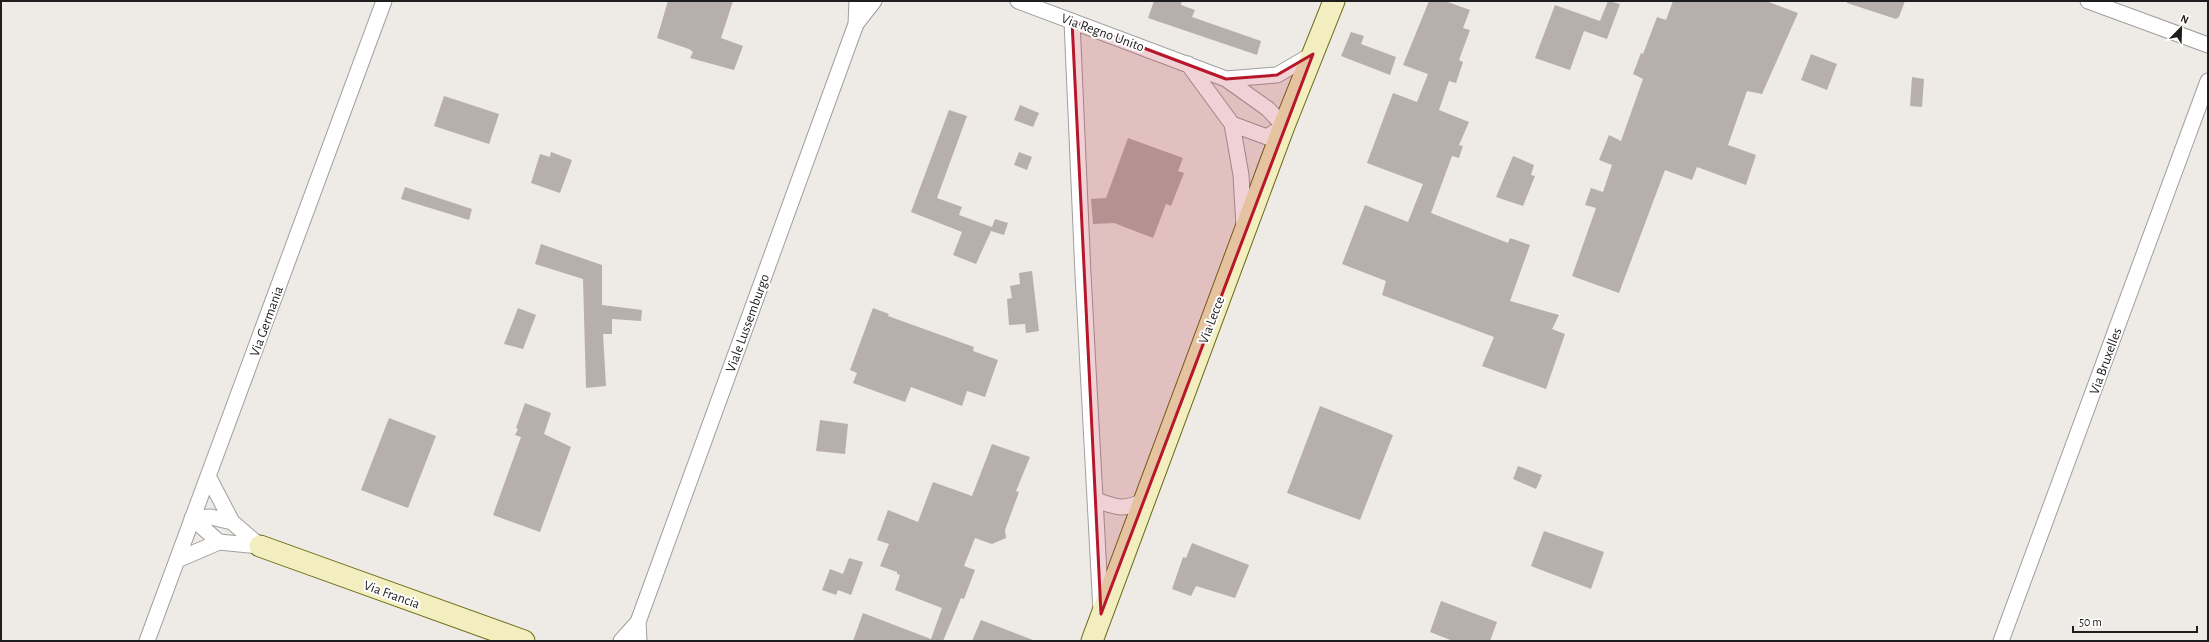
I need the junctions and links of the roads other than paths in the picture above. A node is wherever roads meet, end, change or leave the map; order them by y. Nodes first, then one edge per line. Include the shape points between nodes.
1 (384, 1) edge
2 (857, 1) edge
3 (874, 1) edge
4 (1018, 1) edge
5 (1334, 1) edge
6 (2088, 1) edge
7 (1072, 21) junction
8 (856, 24) junction
9 (2208, 45) edge
10 (1312, 54) junction
11 (1188, 64) junction
12 (1226, 79) junction
13 (2208, 81) edge
14 (1232, 124) junction
15 (1284, 126) junction
16 (1244, 233) junction
17 (208, 476) junction
18 (1096, 500) junction
19 (1143, 501) junction
20 (192, 518) junction
21 (232, 522) junction
22 (219, 542) junction
23 (260, 546) junction
24 (177, 560) junction
25 (1101, 614) junction
26 (638, 622) junction
27 (147, 641) edge
28 (524, 641) edge
29 (621, 641) edge
30 (639, 641) edge
31 (1092, 641) edge
32 (2001, 641) edge

1 - 17 street, Via Germania
2 - 8 street
3 - 8 street
4 - 7 street, Via Regno Unito
5 - 10 main road, Via Lecce
6 - 9 street
7 - 11 street, Via Regno Unito
7 - 18 street via 1082,266
8 - 26 street, Viale Lussemburgo
10 - 12 street via 1277,75
10 - 15 main road, Via Lecce
11 - 12 street, Via Regno Unito
11 - 14 street
12 - 15 street via 1268,109
13 - 32 street, Via Bruxelles
14 - 15 street via 1267,137
14 - 16 street via 1241,175
15 - 16 main road, Via Lecce
16 - 19 main road, Via Lecce
17 - 20 street, Via Germania
17 - 21 street
18 - 19 street via 1116,508 1131,507
18 - 25 street
19 - 25 main road, Via Lecce
20 - 21 street via 211,517
20 - 22 street
20 - 24 street, Via Germania
21 - 23 street
22 - 23 street
22 - 24 street
23 - 28 main road, Via Francia
24 - 27 street, Via Germania
25 - 31 main road, Via Lecce
26 - 29 street
26 - 30 street

